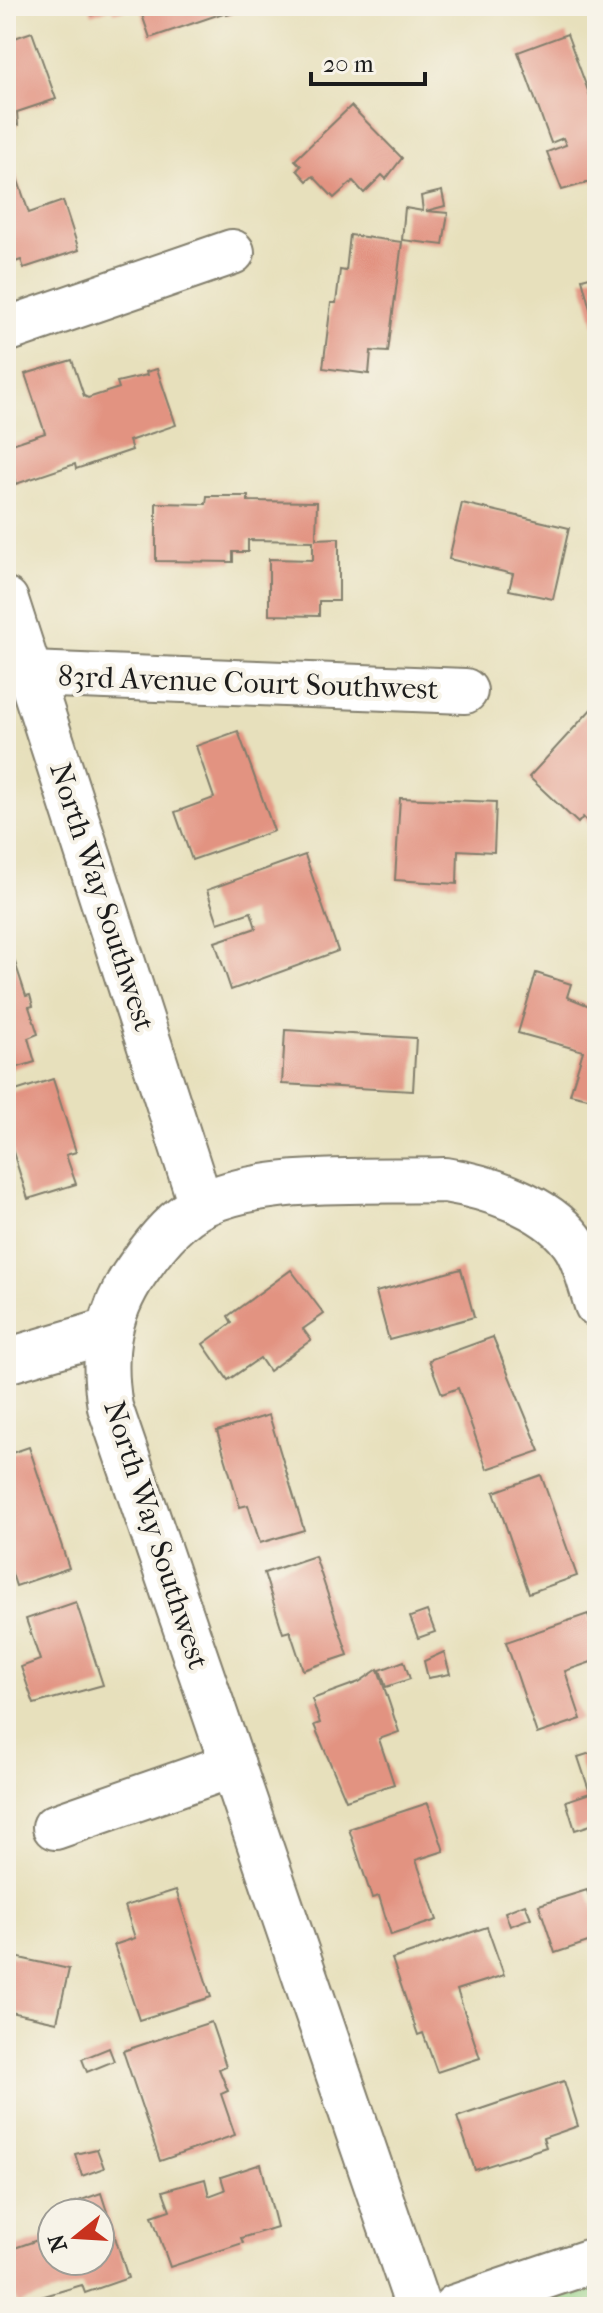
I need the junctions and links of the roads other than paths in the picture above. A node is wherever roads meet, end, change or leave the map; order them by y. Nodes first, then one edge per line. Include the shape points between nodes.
1 (232, 252) dead end
2 (6, 330) edge
3 (6, 600) edge
4 (30, 674) junction
5 (465, 691) dead end
6 (201, 1205) junction
7 (597, 1305) edge
8 (108, 1331) junction
9 (6, 1361) edge
10 (233, 1765) junction
11 (55, 1827) dead end
12 (597, 2259) edge
13 (418, 2307) edge
14 (455, 2307) edge

1 - 2 street
3 - 4 street, North Way Southwest
4 - 5 street, 83rd Avenue Court Southwest
4 - 6 street, North Way Southwest
6 - 7 street via 238,1191 277,1185 445,1180 472,1185 553,1221 574,1242
6 - 8 street, North Way Southwest via 173,1225 124,1286
8 - 9 street
8 - 10 street, North Way Southwest via 104,1369 110,1407
10 - 11 street
10 - 13 street, North Way Southwest
12 - 14 street

